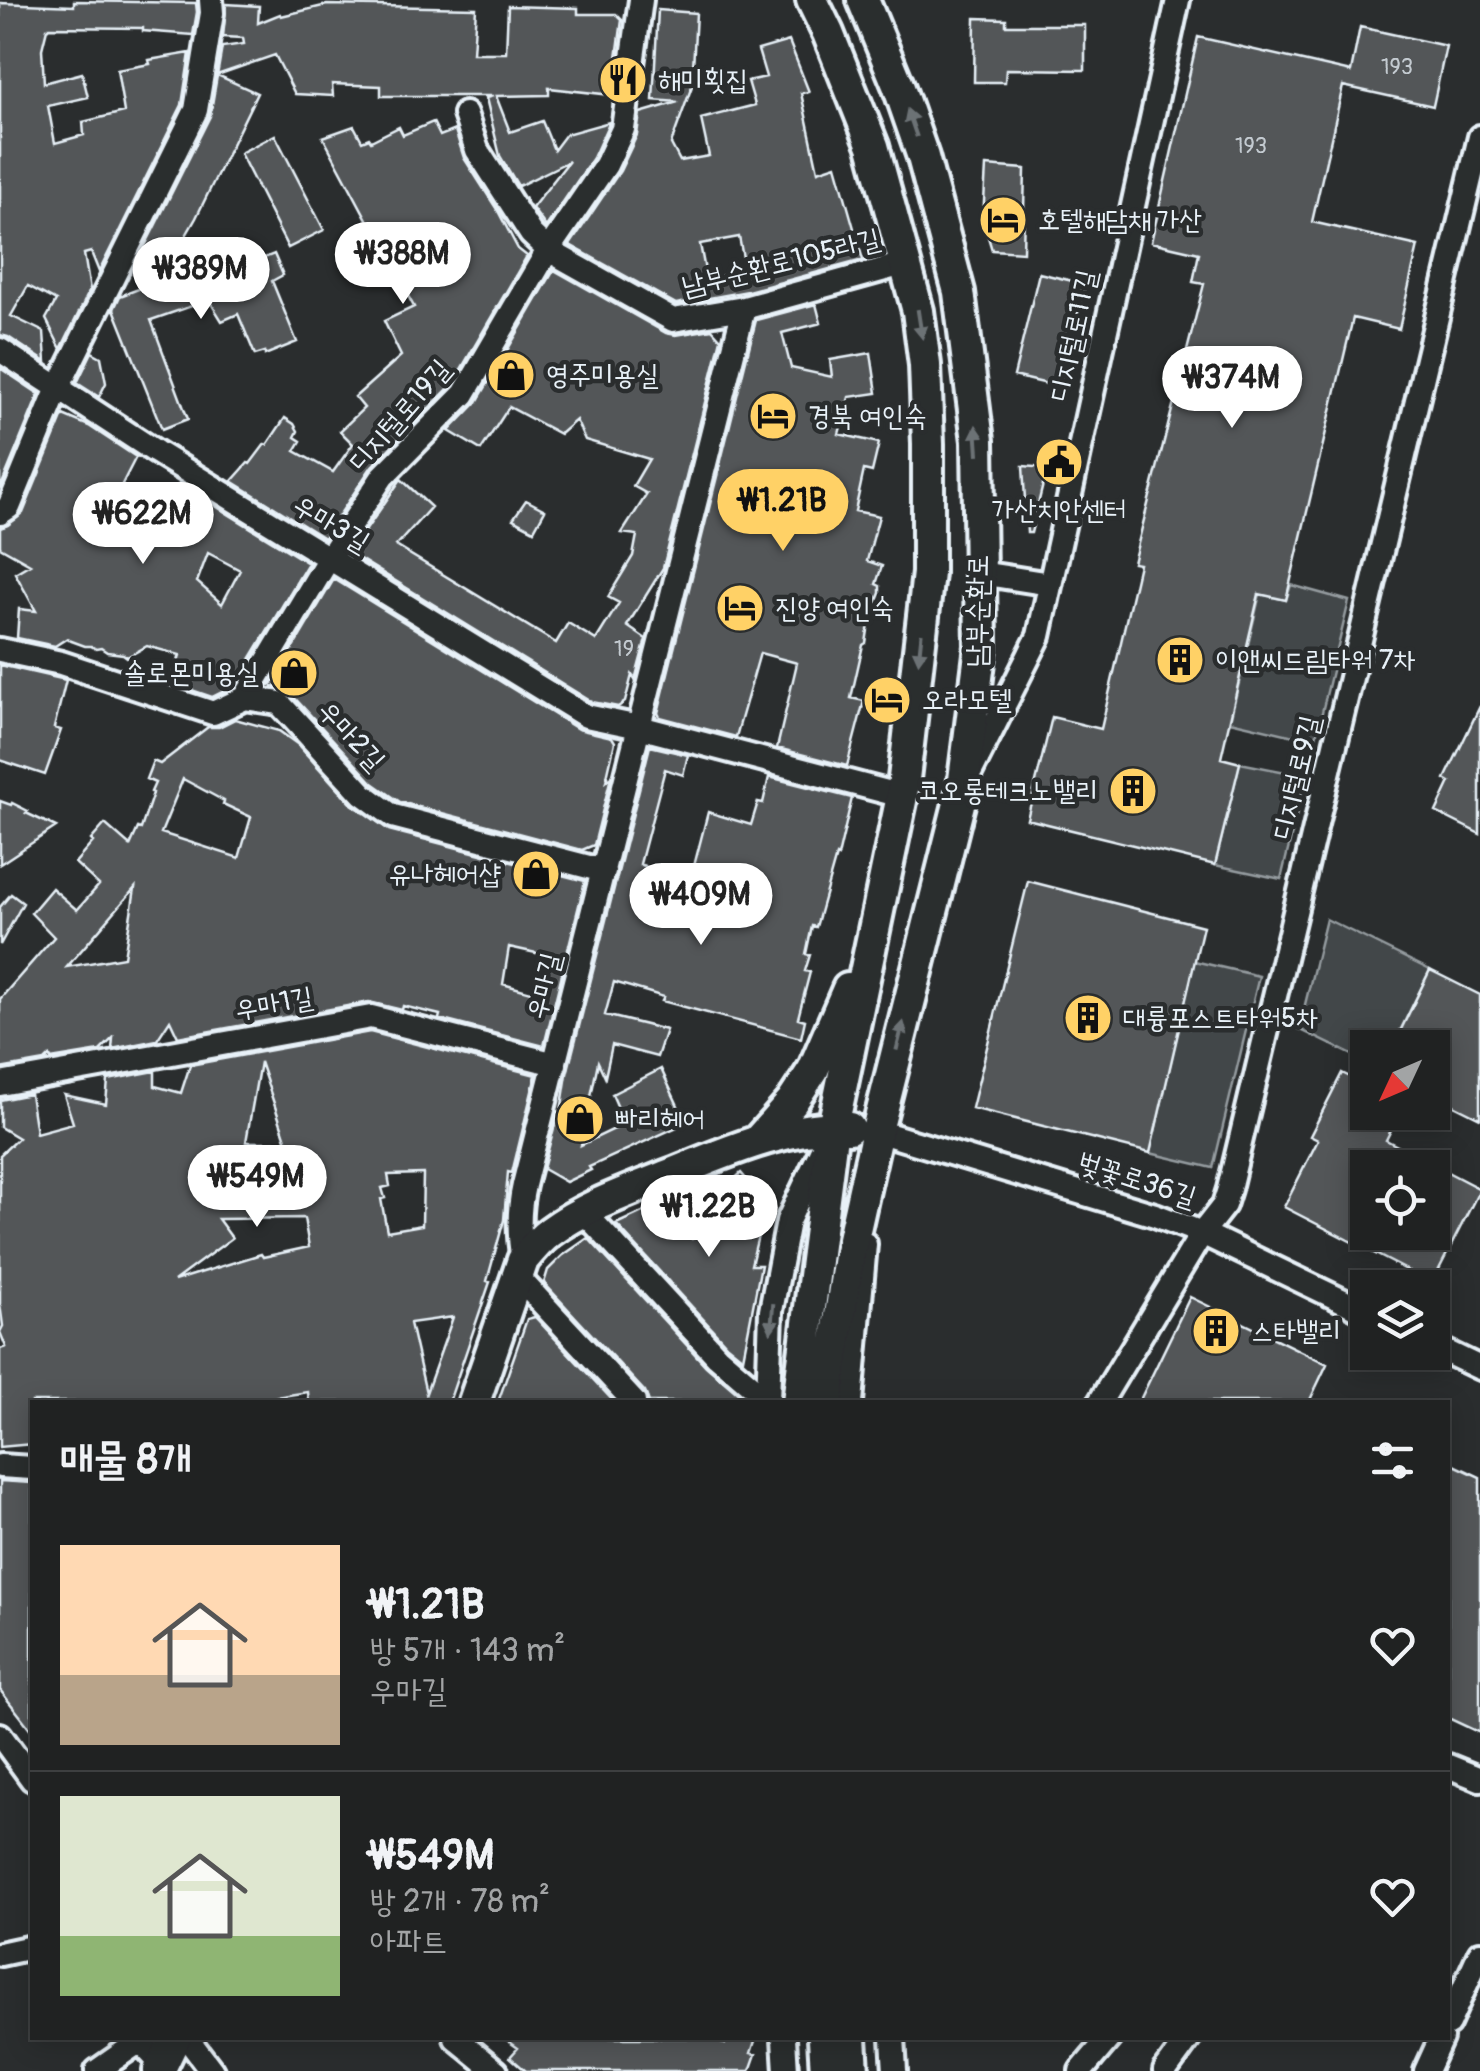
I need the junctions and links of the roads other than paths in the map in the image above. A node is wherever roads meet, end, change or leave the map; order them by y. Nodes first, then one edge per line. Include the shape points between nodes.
1 (211, 0) edge
2 (641, 0) edge
3 (812, 0) edge
4 (863, 0) edge
5 (1178, 0) edge
6 (466, 114) dead end
7 (1480, 137) edge
8 (548, 250) junction
9 (907, 263) junction
10 (744, 308) junction
11 (0, 350) edge
12 (58, 388) junction
13 (0, 513) edge
14 (329, 558) junction
15 (980, 573) junction
16 (1050, 584) junction
17 (0, 650) edge
18 (245, 698) junction
19 (639, 727) junction
20 (962, 788) junction
21 (902, 796) junction
22 (604, 871) junction
23 (876, 922) junction
24 (555, 1064) junction
25 (0, 1084) edge
26 (833, 1127) junction
27 (877, 1131) junction
28 (759, 1140) junction
29 (584, 1212) junction
30 (1202, 1232) junction
31 (520, 1268) junction
32 (1350, 1304) edge
33 (1450, 1353) edge
34 (1480, 1368) edge
35 (475, 1400) edge
36 (632, 1400) edge
37 (775, 1400) edge
38 (778, 1400) edge
39 (828, 1400) edge
40 (850, 1400) edge
41 (1101, 1400) edge
42 (0, 1466) edge
43 (30, 1468) edge
44 (0, 1735) edge
45 (1450, 1767) edge
46 (30, 1775) edge
47 (1480, 1779) edge
48 (30, 1948) edge
49 (1480, 1952) edge
50 (0, 1954) edge
51 (1450, 2012) edge
52 (174, 2040) edge
53 (189, 2040) edge
54 (784, 2040) edge
55 (824, 2040) edge
56 (851, 2040) edge
57 (893, 2040) edge
58 (1106, 2040) edge
59 (1187, 2040) edge
60 (1437, 2040) edge
61 (467, 2041) edge
62 (160, 2068) edge
63 (96, 2071) edge
64 (212, 2071) edge
65 (496, 2071) edge
66 (786, 2071) edge
67 (826, 2071) edge
68 (853, 2071) edge
69 (895, 2071) edge
70 (1081, 2071) edge
71 (1164, 2071) edge
72 (1426, 2071) edge

1 - 12 street via 196,110
2 - 8 street, 디지털로19길 via 623,129
3 - 9 main road, 남부순환로 via 873,146
15 -> 4 main road, 남부순환로 via 978,440 959,292 924,157
5 - 16 street, 디지털로11길
6 - 8 street, 남부순환로105라길 via 477,150 530,234
7 - 30 street, 디지털로9길 via 1234,1172 1224,1205
8 - 10 street, 남부순환로105라길 via 673,320
8 - 14 street, 디지털로19길 via 464,394 384,476
9 - 10 street, 남부순환로105라길
9 -> 21 main road, 남부순환로 via 926,365 928,573
10 - 19 street, 우마길
11 - 12 street, 우마3길
12 - 13 street via 9,506
12 - 14 street, 우마3길
14 - 18 street, 디지털로19길
14 - 19 street, 우마3길 via 586,716
15 - 16 street
15 - 20 main road, 남부순환로 via 981,646
16 - 20 street, 디지털로11길 via 1039,636
17 - 18 street via 212,713
18 - 22 street, 우마2길 via 278,703 363,794 393,816
19 - 21 street
19 - 22 street, 우마길
27 -> 20 main road, 남부순환로
21 - 23 main road, 남부순환로
22 - 24 street, 우마길
23 - 26 main road, 남부순환로
23 - 28 main road via 813,1070
24 - 25 street, 우마1길 via 371,1016
24 - 31 street, 우마길 via 519,1208
26 - 27 main road
26 - 28 main road
26 -> 38 main road, 남부순환로
27 - 30 street, 벚꽃로36길
27 - 39 main road, 남부순환로 via 849,1257
27 - 40 street
28 - 29 main road
29 - 31 main road via 536,1243
29 - 37 street via 718,1356
30 - 32 street, 벚꽃로36길
30 - 41 street, 디지털로9길
31 - 35 main road
31 - 36 street
33 - 34 street
42 - 43 street
44 - 46 street
45 - 47 street
48 - 50 street
49 - 51 street
52 - 62 main road
53 - 64 street
54 - 66 street
55 - 67 main road
56 - 68 main road
57 - 69 street
58 - 70 street
59 - 71 street
60 - 72 street
61 - 65 street
62 - 63 street via 140,2040

